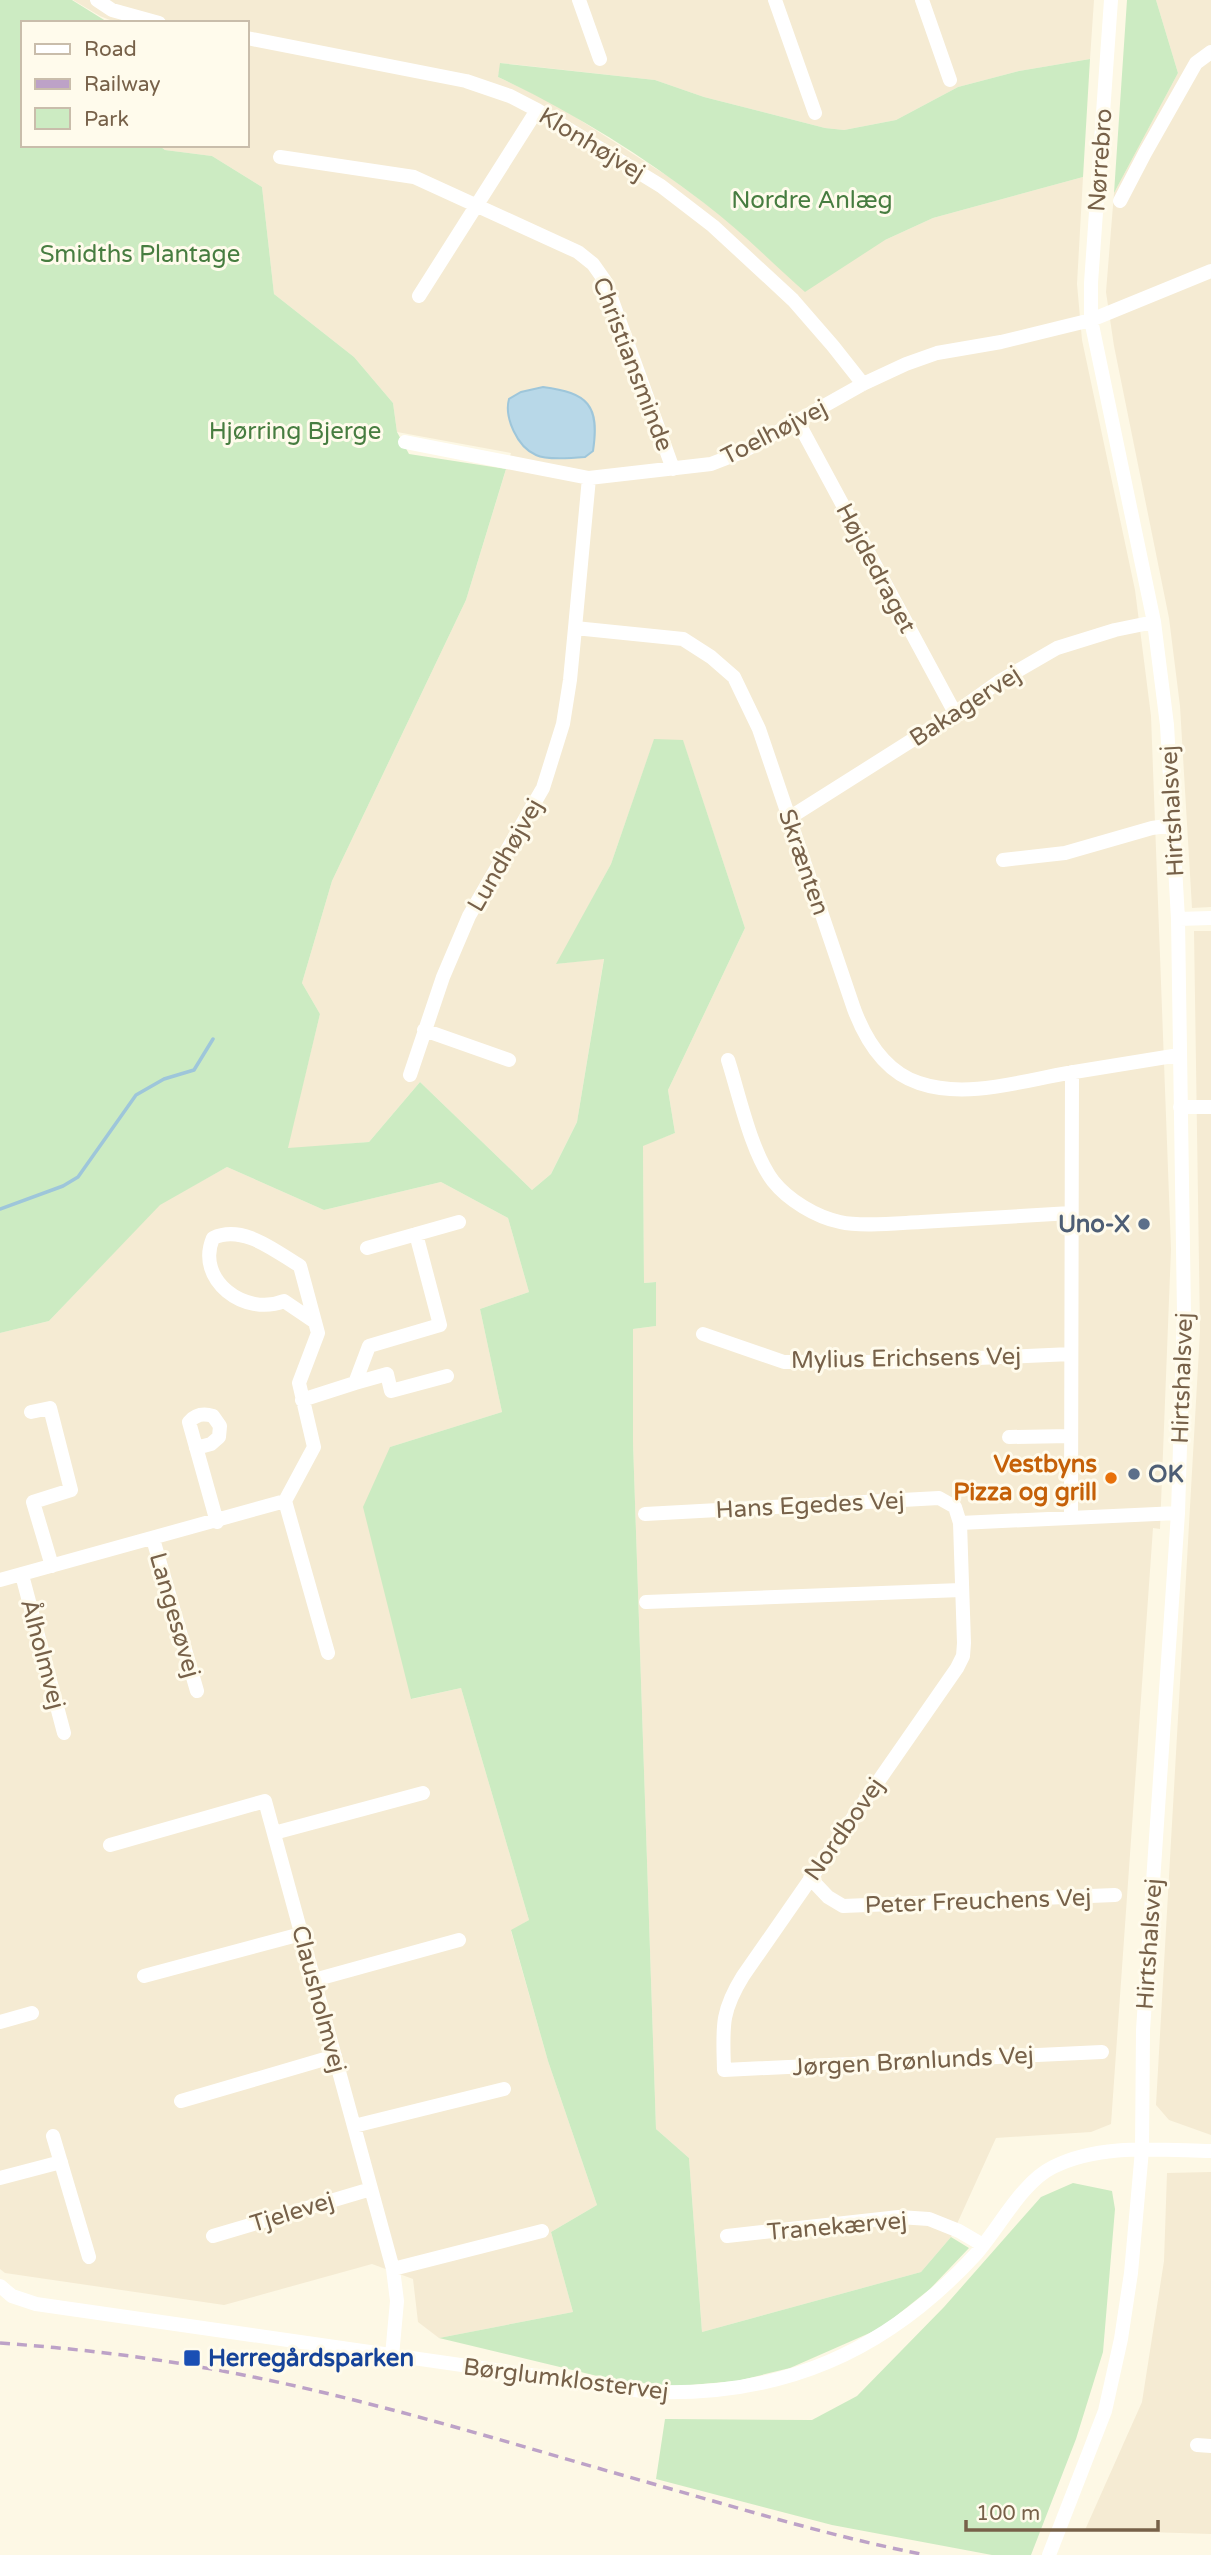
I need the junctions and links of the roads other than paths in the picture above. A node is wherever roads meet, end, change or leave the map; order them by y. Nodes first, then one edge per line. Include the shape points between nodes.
1 (97, 0) edge
2 (579, 0) edge
3 (775, 0) edge
4 (922, 0) edge
5 (1111, 0) edge
6 (152, 21) edge
7 (248, 38) edge
8 (1211, 52) edge
9 (600, 59) dead end
10 (950, 80) dead end
11 (537, 110) junction
12 (815, 113) dead end
13 (280, 157) dead end
14 (1120, 201) dead end
15 (478, 204) junction
16 (1211, 271) edge
17 (419, 296) dead end
18 (1091, 320) junction
19 (863, 384) junction
20 (798, 422) junction
21 (405, 442) dead end
22 (673, 469) junction
23 (589, 478) junction
24 (1154, 622) junction
25 (575, 628) junction
26 (955, 713) junction
27 (789, 818) junction
28 (1173, 825) junction
29 (1003, 860) dead end
30 (1211, 918) edge
31 (1178, 919) junction
32 (424, 1030) junction
33 (1179, 1055) junction
34 (509, 1059) dead end
35 (728, 1060) dead end
36 (1072, 1072) junction
37 (410, 1075) dead end
38 (1180, 1107) junction
39 (1211, 1107) edge
40 (1071, 1213) junction
41 (459, 1222) dead end
42 (416, 1234) junction
43 (367, 1248) dead end
44 (315, 1322) junction
45 (703, 1334) dead end
46 (1071, 1354) junction
47 (447, 1376) dead end
48 (355, 1383) junction
49 (302, 1400) junction
50 (31, 1412) dead end
51 (1071, 1436) junction
52 (1009, 1437) dead end
53 (196, 1448) dead end
54 (285, 1501) junction
55 (1178, 1513) junction
56 (645, 1514) dead end
57 (1071, 1517) junction
58 (217, 1521) junction
59 (960, 1523) junction
60 (153, 1539) junction
61 (52, 1566) junction
62 (22, 1575) junction
63 (0, 1580) edge
64 (961, 1590) junction
65 (646, 1602) dead end
66 (328, 1653) dead end
67 (197, 1691) dead end
68 (64, 1733) dead end
69 (423, 1793) dead end
70 (274, 1833) junction
71 (110, 1845) dead end
72 (810, 1878) junction
73 (1115, 1895) dead end
74 (301, 1934) junction
75 (459, 1940) dead end
76 (144, 1976) dead end
77 (314, 1980) junction
78 (32, 2013) dead end
79 (0, 2022) edge
80 (1102, 2052) dead end
81 (335, 2056) junction
82 (724, 2070) joint
83 (504, 2088) dead end
84 (181, 2101) dead end
85 (354, 2126) junction
86 (53, 2136) dead end
87 (1142, 2150) junction
88 (1211, 2151) edge
89 (61, 2162) junction
90 (0, 2178) edge
91 (371, 2189) junction
92 (542, 2231) dead end
93 (213, 2236) dead end
94 (727, 2236) dead end
95 (983, 2245) junction
96 (89, 2257) dead end
97 (393, 2269) junction
98 (0, 2286) edge
99 (392, 2356) junction
100 (1049, 2555) edge

1 - 6 street via 112,10
2 - 9 street
3 - 12 street
4 - 10 street
5 - 18 street, Nørrebro
7 - 11 street, Klonhøjvej via 467,81
8 - 14 street via 1196,63
11 - 15 street
11 - 19 street, Klonhøjvej via 661,186 713,226 793,300
13 - 15 street, Christiansminde via 414,177
15 - 17 street
15 - 22 street, Christiansminde via 578,252 593,264 605,281
16 - 18 street, Toelhøjvej
18 - 19 street, Toelhøjvej via 937,353
18 - 24 street, Hirtshalsvej
19 - 20 street, Toelhøjvej
20 - 22 street, Toelhøjvej via 711,464
20 - 26 street, Højdedraget
21 - 23 street, Toelhøjvej
22 - 23 street, Toelhøjvej
23 - 25 street
24 - 26 street, Bakagervej via 1057,648
24 - 28 street, Hirtshalsvej
25 - 27 street, Skrænten via 683,639 734,677 759,729
25 - 32 street, Lundhøjvej via 563,724 543,788 469,916
26 - 27 street, Bakagervej
27 - 36 street, Skrænten via 864,1035 892,1068 918,1083 952,1090
28 - 29 street via 1065,853
28 - 31 street, Hirtshalsvej
30 - 31 street
31 - 33 street, Hirtshalsvej
32 - 34 street
32 - 37 street, Lundhøjvej
33 - 36 street, Skrænten
33 - 38 street, Hirtshalsvej
35 - 40 street via 772,1180 806,1208 840,1223
36 - 40 street
38 - 39 street
38 - 55 street, Hirtshalsvej via 1184,1312
40 - 46 street
41 - 42 street
42 - 43 street
42 - 48 street via 440,1325 369,1346
44 - 44 street via 284,1301 264,1307 219,1285 208,1250 213,1238 237,1233 300,1266
44 - 49 street via 318,1333 299,1383
45 - 46 street, Mylius Erichsens Vej via 784,1362
46 - 51 street
47 - 48 street via 391,1391 387,1374
48 - 49 street
49 - 54 street via 314,1447
50 - 61 street via 50,1408 71,1490 33,1502
51 - 52 street
51 - 57 street
53 - 58 street
54 - 58 street
54 - 66 street
55 - 57 street
55 - 87 street, Hirtshalsvej via 1143,2030
56 - 59 street, Hans Egedes Vej via 939,1498 956,1507
57 - 59 street
58 - 60 street
59 - 64 street, Nordbovej
60 - 61 street
60 - 67 street, Langesøvej
61 - 62 street
62 - 63 street
62 - 68 street, Ålholmvej
64 - 65 street
64 - 72 street, Nordbovej via 964,1643 957,1668
69 - 70 street
70 - 71 street, Clausholmvej via 265,1801
70 - 74 street, Clausholmvej
72 - 73 street, Peter Freuchens Vej via 843,1906
72 - 82 street, Nordbovej via 728,1999
74 - 76 street
74 - 77 street, Clausholmvej
75 - 77 street
77 - 81 street, Clausholmvej
78 - 79 street
80 - 82 street, Jørgen Brønlunds Vej
81 - 84 street
81 - 85 street, Clausholmvej
83 - 85 street
85 - 91 street, Clausholmvej
86 - 89 street
87 - 88 street, Børglumklostervej
87 - 95 street, Børglumklostervej via 1093,2154 1051,2168 1034,2181
87 - 100 street, Hirtshalsvej via 1119,2351 1105,2411
89 - 90 street
89 - 96 street
91 - 93 street, Tjelevej
91 - 97 street, Clausholmvej
92 - 97 street
94 - 95 street, Tranekærvej via 899,2217 929,2219
95 - 99 street, Børglumklostervej via 931,2299 883,2334 809,2370 751,2386 649,2392
97 - 99 street, Clausholmvej via 397,2301
98 - 99 street, Børglumklostervej via 12,2296 36,2304

